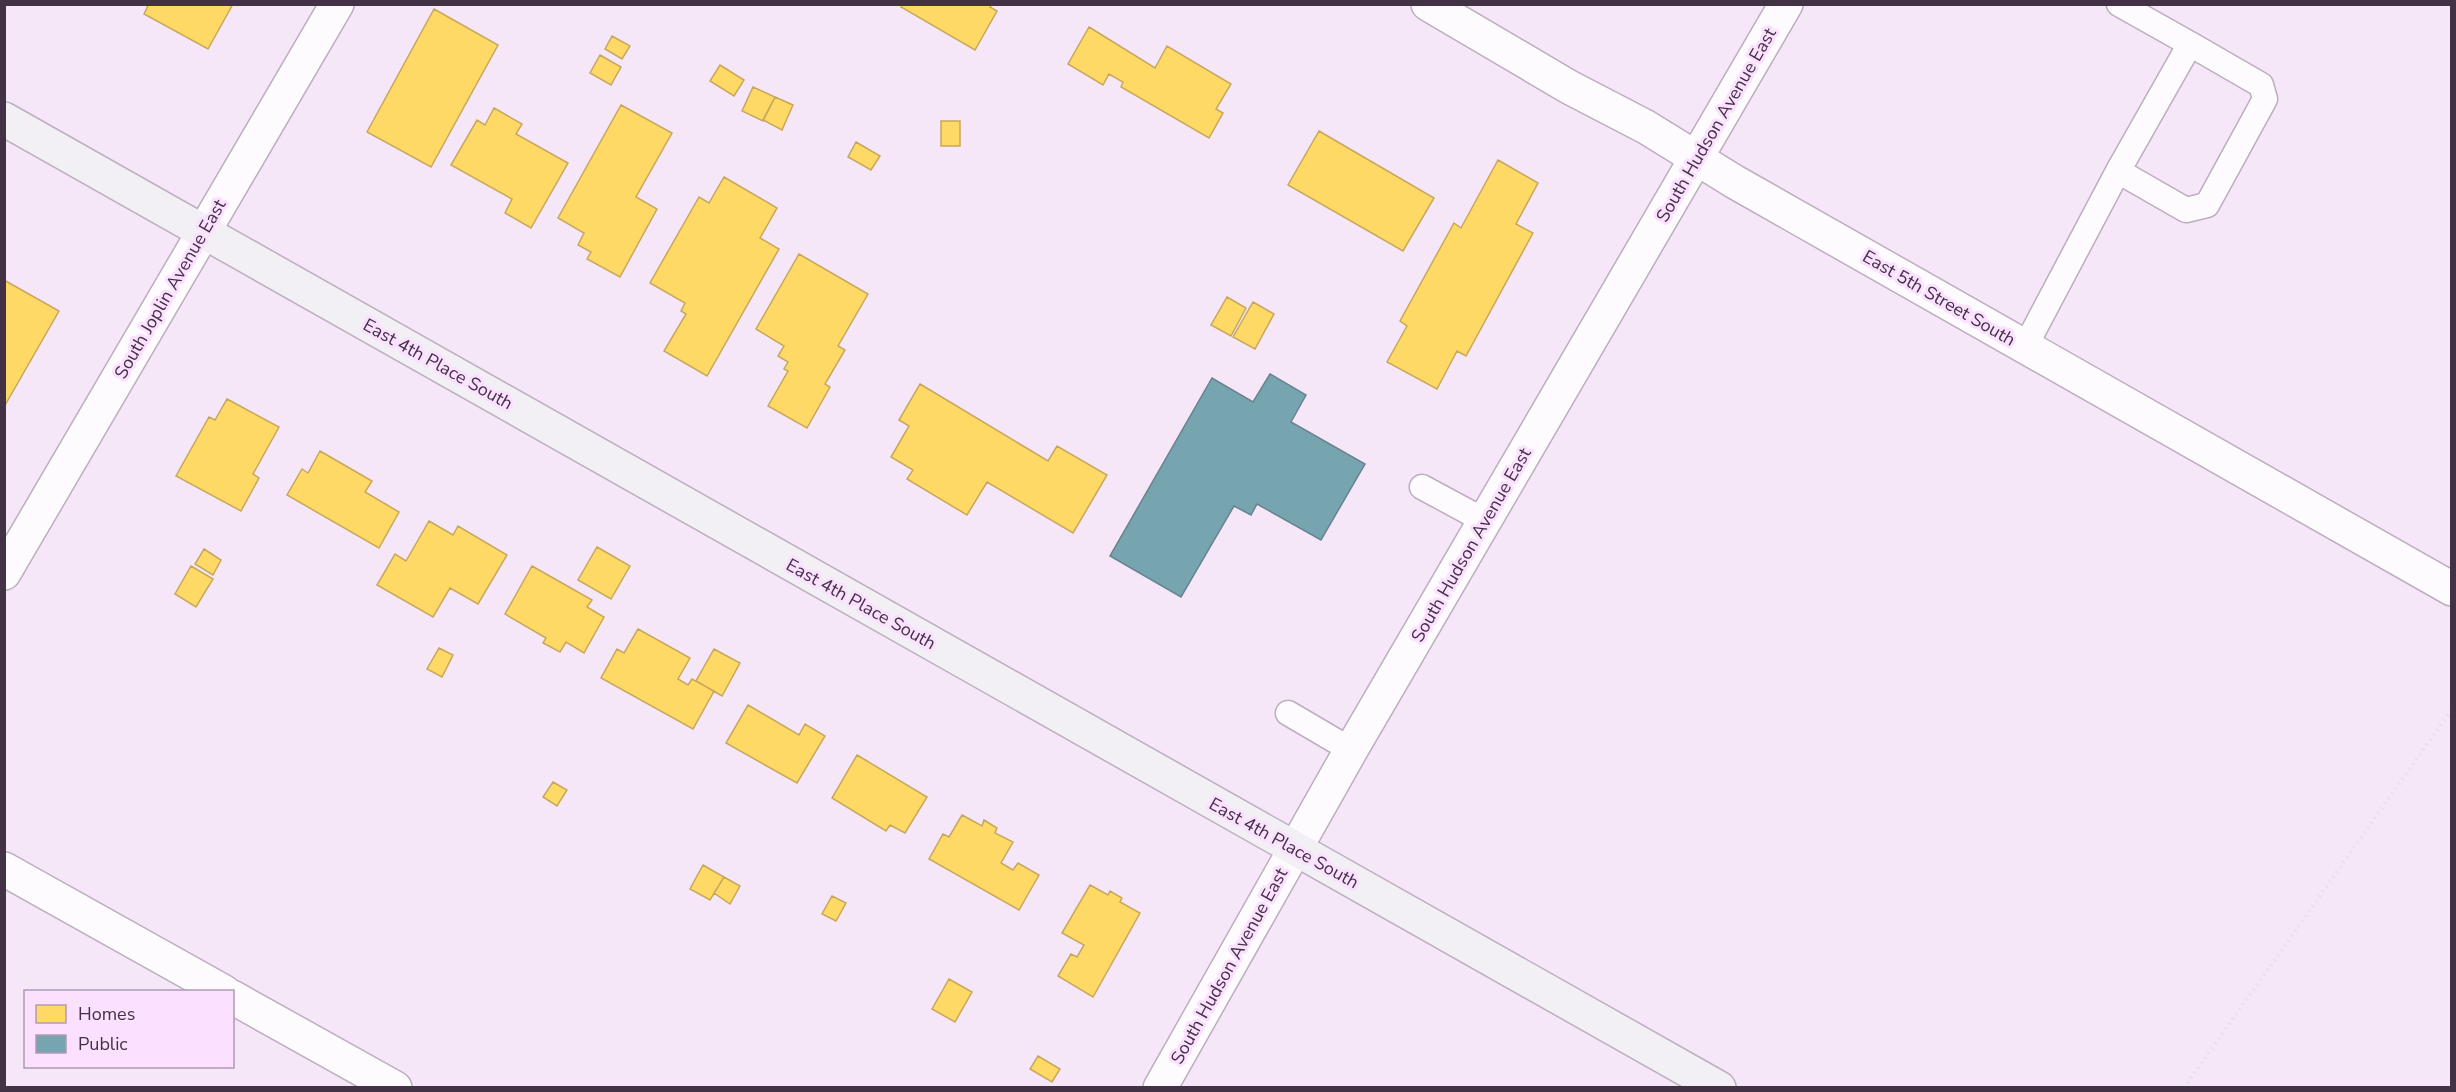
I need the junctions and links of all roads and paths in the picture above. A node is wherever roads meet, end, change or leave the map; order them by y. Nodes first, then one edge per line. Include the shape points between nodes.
1 (337, 4) edge
2 (1428, 4) edge
3 (1786, 4) edge
4 (2119, 4) edge
5 (2190, 44) junction
6 (4, 119) edge
7 (1697, 158) junction
8 (2118, 171) junction
9 (203, 231) junction
10 (2025, 346) junction
11 (1422, 487) dead end
12 (1485, 521) junction
13 (4, 573) edge
14 (2451, 589) edge
15 (2451, 709) edge
16 (1288, 713) dead end
17 (1352, 750) junction
18 (1295, 849) junction
19 (4, 868) edge
20 (220, 990) edge
21 (234, 998) edge
22 (394, 1088) edge
23 (1160, 1088) edge
24 (1719, 1088) edge
25 (2184, 1088) edge

1 - 9 street, South Joplin Avenue East
2 - 7 street, East 5th Street South
3 - 7 street, South Hudson Avenue East
4 - 5 lane
5 - 8 lane
5 - 8 lane via 2261,85 2265,99 2206,205 2186,210
6 - 9 street, East 4th Place South
7 - 10 street, East 5th Street South
7 - 12 street, South Hudson Avenue East
8 - 10 lane
9 - 13 street, South Joplin Avenue East
9 - 18 street, East 4th Place South
10 - 14 street, East 5th Street South
11 - 12 lane
12 - 17 street, South Hudson Avenue East
15 - 25 path
16 - 17 lane
17 - 18 street, South Hudson Avenue East
18 - 23 street, South Hudson Avenue East
18 - 24 street, East 4th Place South
19 - 20 street
21 - 22 street

